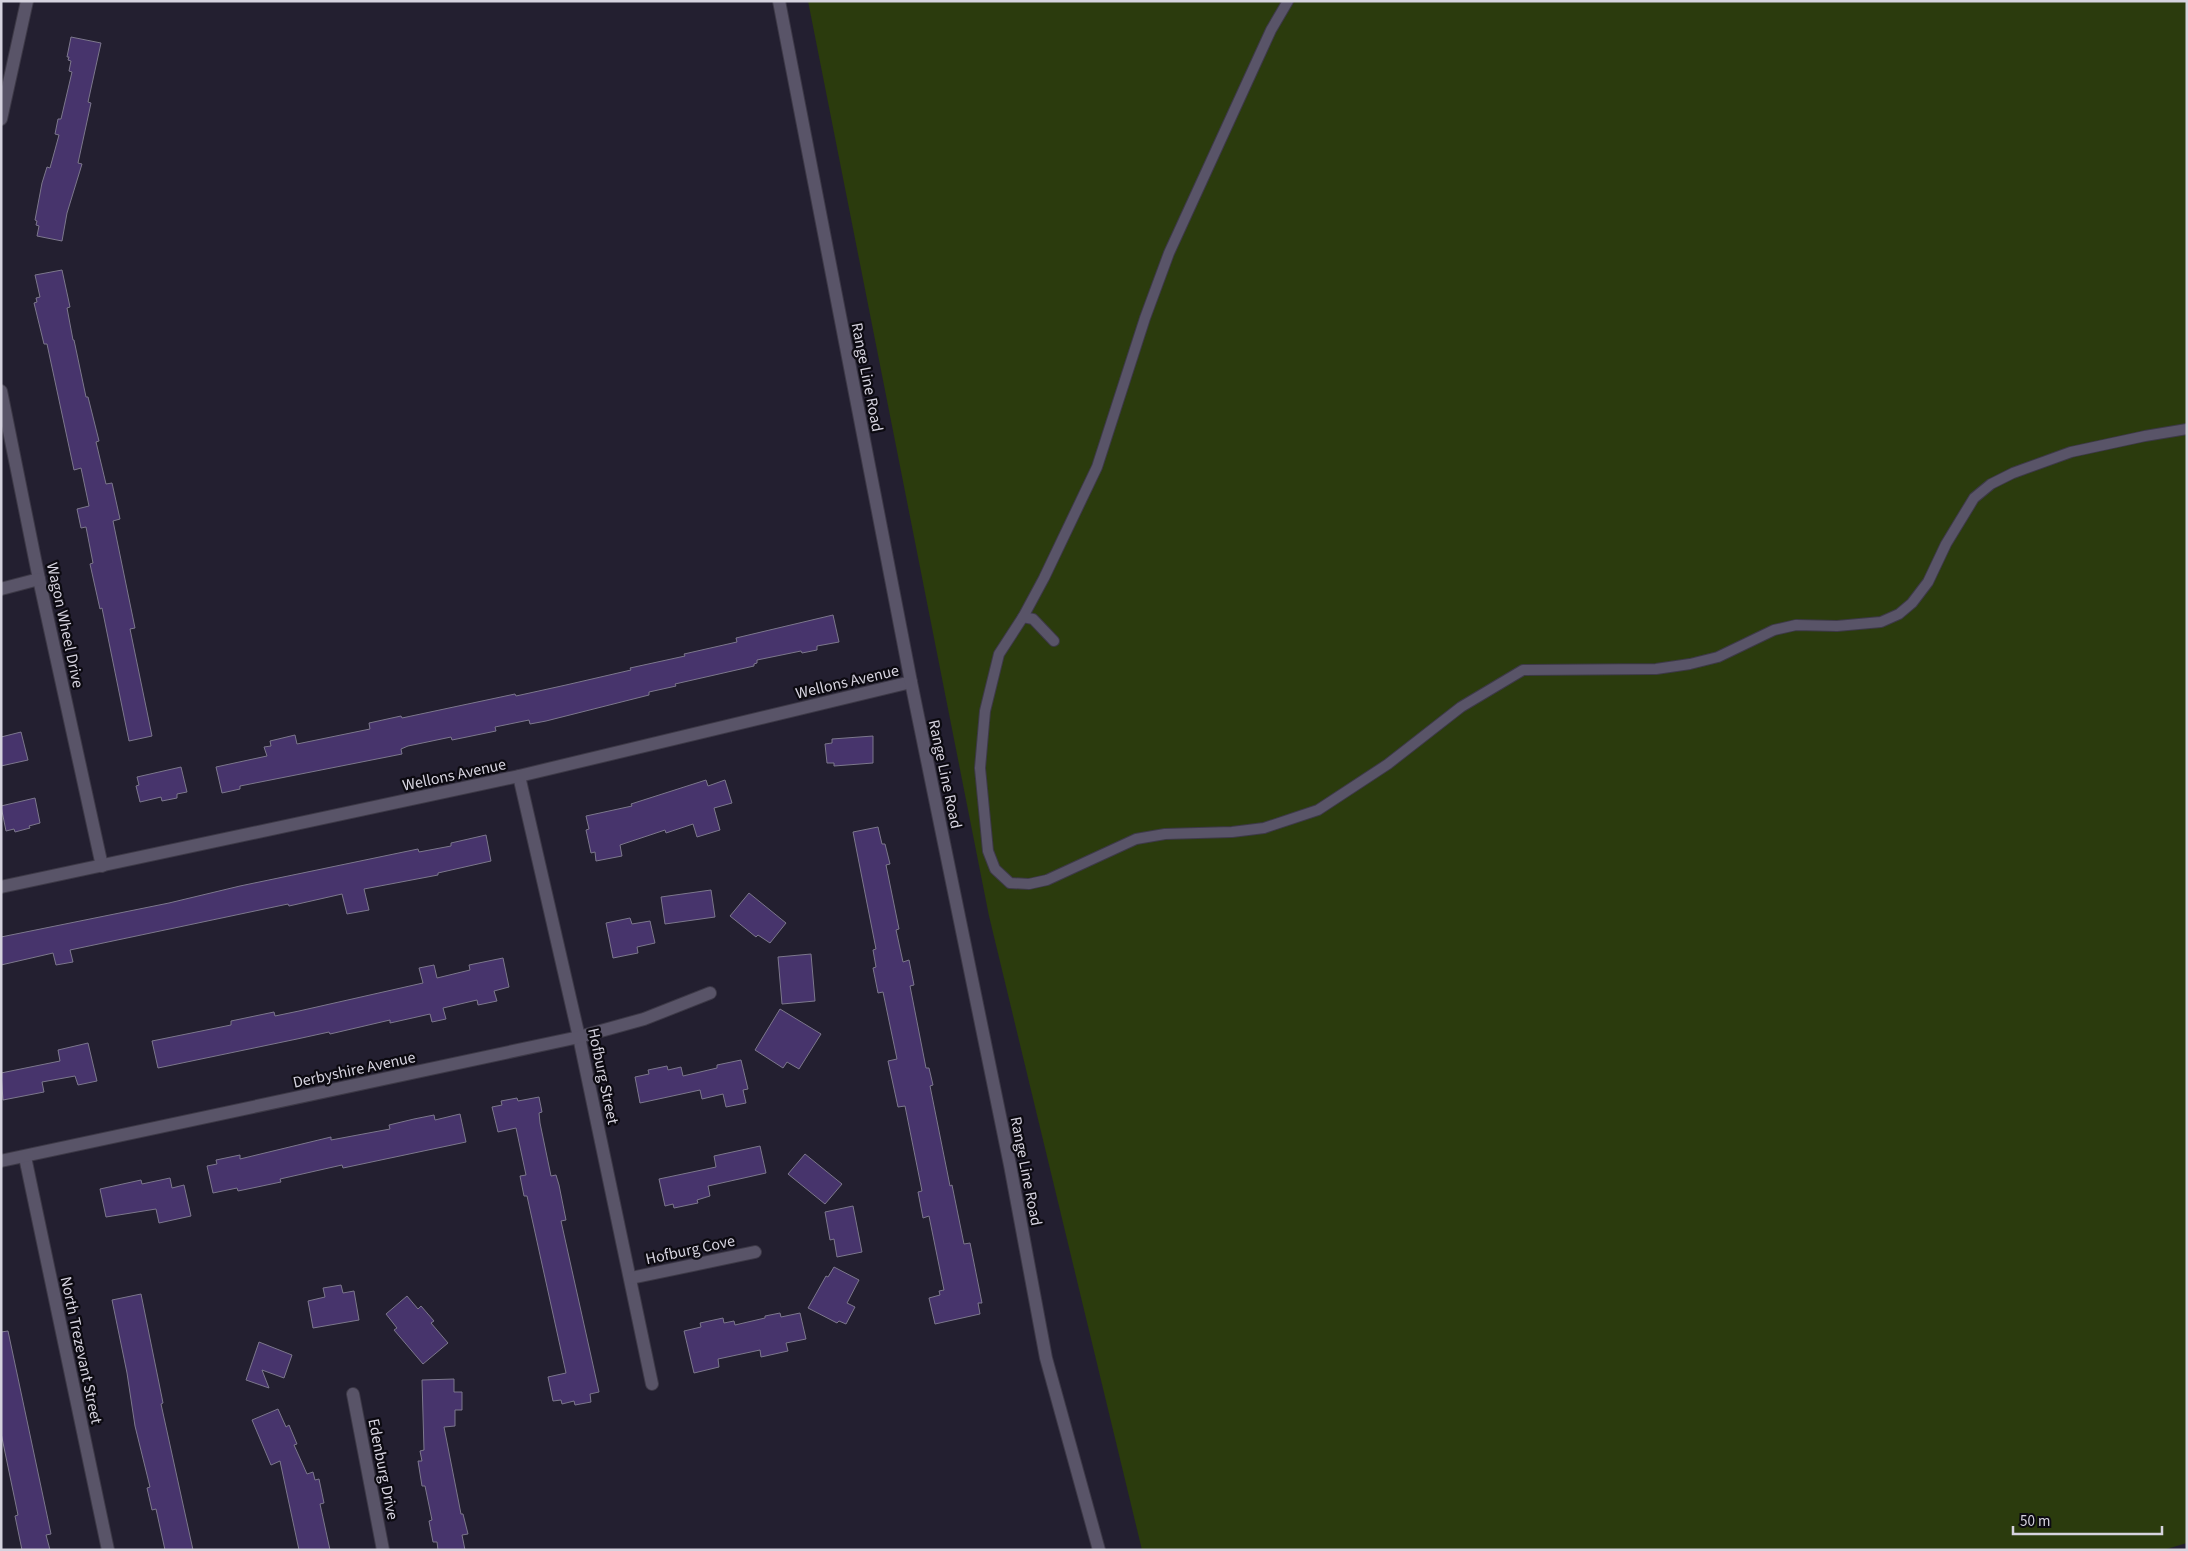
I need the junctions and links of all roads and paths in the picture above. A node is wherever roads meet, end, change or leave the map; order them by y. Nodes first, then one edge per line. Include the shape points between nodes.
1 (27, 1) edge
2 (780, 1) edge
3 (1288, 1) edge
4 (1, 120) edge
5 (1, 390) edge
6 (2187, 429) edge
7 (40, 579) junction
8 (1, 589) edge
9 (1023, 617) junction
10 (1054, 641) dead end
11 (910, 682) junction
12 (519, 776) junction
13 (102, 866) junction
14 (1, 887) edge
15 (710, 993) dead end
16 (579, 1037) junction
17 (25, 1157) junction
18 (1, 1161) edge
19 (755, 1252) dead end
20 (631, 1278) junction
21 (652, 1384) dead end
22 (353, 1394) dead end
23 (108, 1550) edge
24 (383, 1550) edge
25 (1099, 1550) edge

1 - 4 street
2 - 11 street, Range Line Road
3 - 9 lane via 1169,253 1097,467
5 - 7 street, Wagon Wheel Drive
6 - 9 lane via 2072,452 1991,484 1974,498 1928,582 1912,603 1899,614 1881,622 1796,625 1774,630 1718,657 1656,669 1523,670 1461,707 1388,764 1318,810 1264,828 1136,838 1047,880 1029,884 1010,883 995,869 991,860 980,768 985,711 998,654
7 - 8 street
7 - 13 street, Wagon Wheel Drive
9 - 10 lane via 1034,619
11 - 12 street, Wellons Avenue
11 - 25 street, Range Line Road via 1010,1165 1046,1358
12 - 13 street, Wellons Avenue
12 - 16 street, Hofburg Street
13 - 14 street, Wellons Avenue
15 - 16 street, Derbyshire Avenue via 644,1019
16 - 17 street, Derbyshire Avenue
16 - 20 street, Hofburg Street
17 - 18 street, Derbyshire Avenue
17 - 23 street, North Trezevant Street
19 - 20 street, Hofburg Cove
20 - 21 street, Hofburg Street
22 - 24 street, Edenburg Drive

